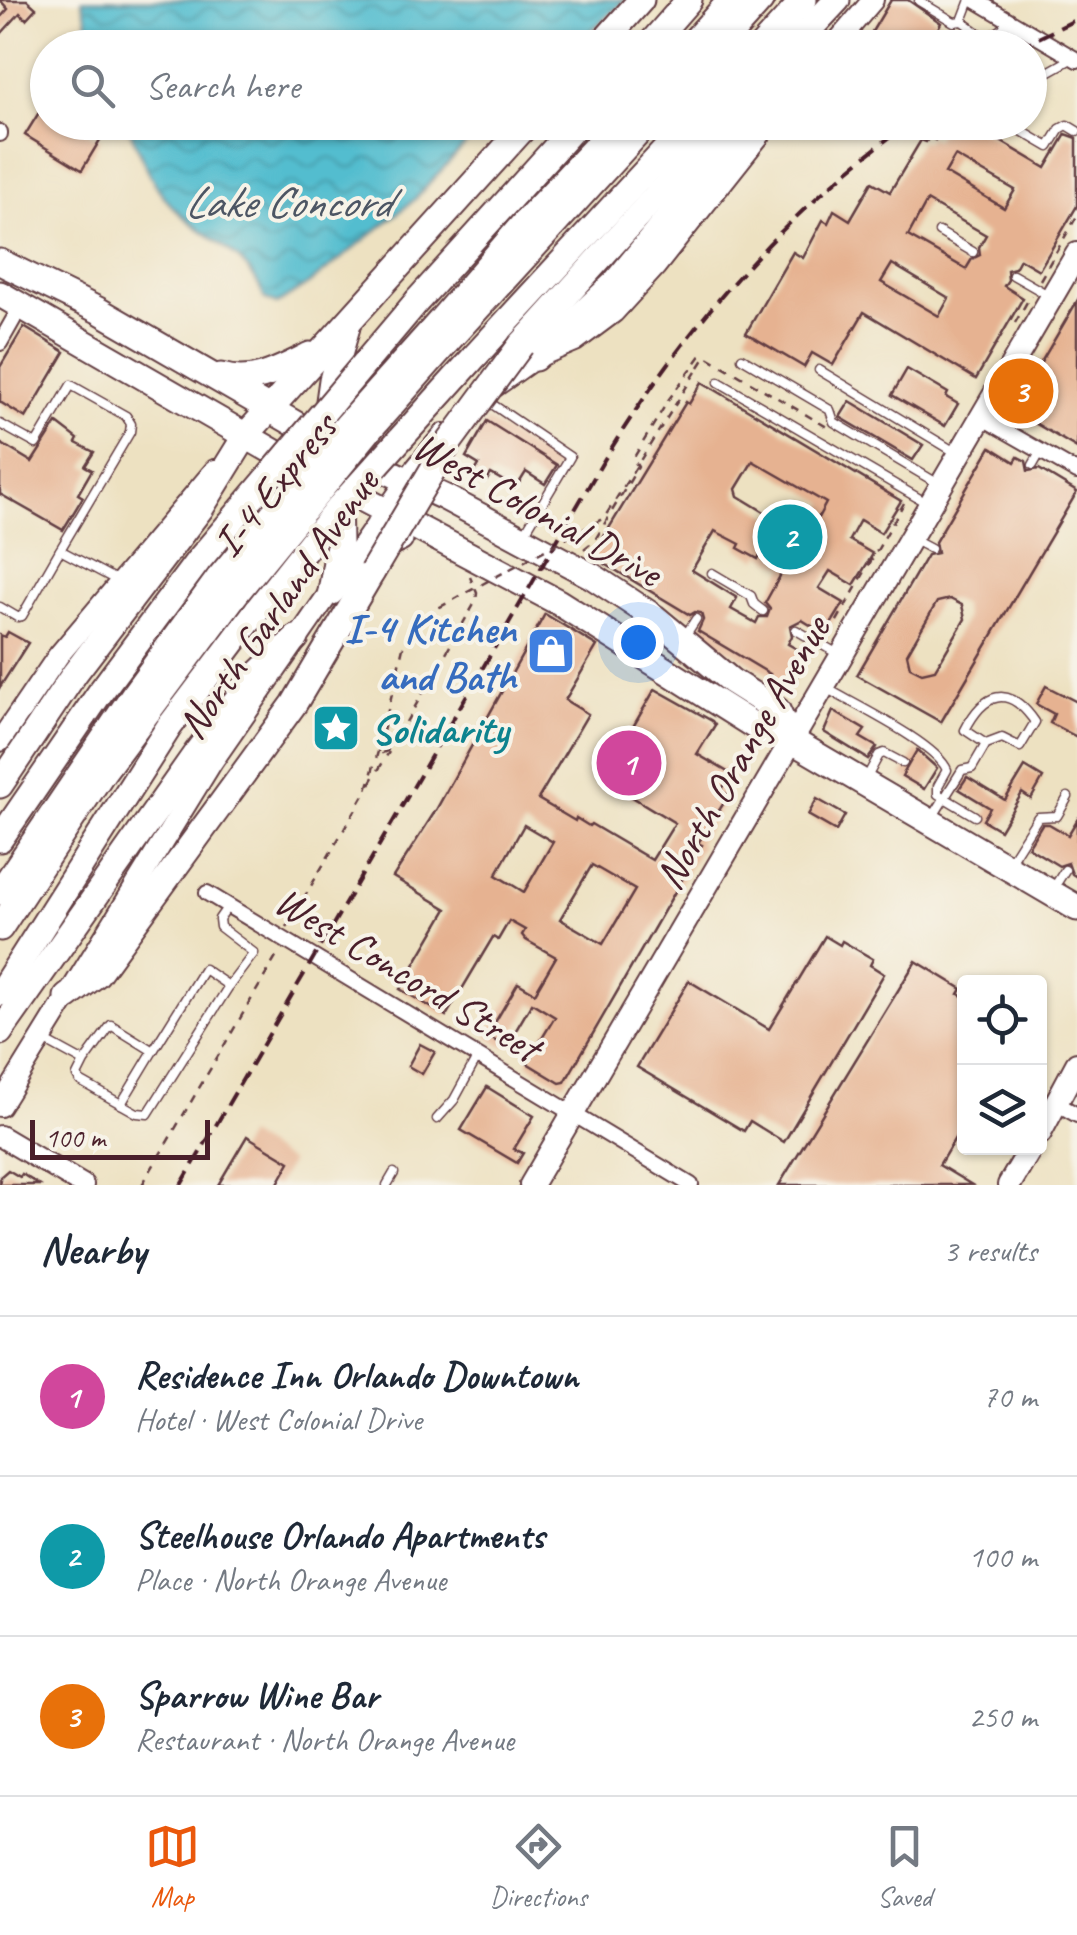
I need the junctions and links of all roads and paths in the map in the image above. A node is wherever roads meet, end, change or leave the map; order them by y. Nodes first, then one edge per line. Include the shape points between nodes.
1 (641, 0) edge
2 (689, 0) edge
3 (730, 0) edge
4 (761, 0) edge
5 (804, 0) edge
6 (837, 0) edge
7 (850, 0) edge
8 (872, 0) edge
9 (973, 0) edge
10 (919, 1) edge
11 (1010, 19) junction
12 (962, 21) junction
13 (615, 30) edge
14 (663, 30) edge
15 (704, 30) edge
16 (734, 30) edge
17 (776, 30) edge
18 (809, 30) edge
19 (825, 30) edge
20 (847, 30) edge
21 (974, 30) edge
22 (1000, 30) edge
23 (1029, 30) edge
24 (1047, 41) edge
25 (1075, 59) edge
26 (1047, 73) edge
27 (1077, 131) edge
28 (513, 140) edge
29 (564, 140) edge
30 (602, 140) edge
31 (630, 140) edge
32 (674, 140) edge
33 (708, 140) edge
34 (733, 140) edge
35 (755, 140) edge
36 (1036, 140) edge
37 (939, 232) dead end
38 (974, 252) dead end
39 (1077, 254) edge
40 (0, 262) edge
41 (1013, 275) dead end
42 (1063, 289) edge
43 (11, 300) edge
44 (348, 321) junction
45 (447, 328) junction
46 (0, 343) edge
47 (324, 348) junction
48 (528, 352) junction
49 (706, 356) junction
50 (742, 358) dead end
51 (198, 369) junction
52 (819, 370) dead end
53 (719, 382) dead end
54 (480, 397) junction
55 (269, 409) junction
56 (981, 417) junction
57 (0, 424) edge
58 (836, 433) dead end
59 (246, 435) junction
60 (331, 444) junction
61 (959, 454) junction
62 (1077, 472) edge
63 (408, 480) junction
64 (338, 484) junction
65 (926, 496) junction
66 (388, 510) junction
67 (522, 538) junction
68 (59, 552) junction
69 (580, 554) dead end
70 (468, 563) junction
71 (716, 579) dead end
72 (118, 581) junction
73 (228, 585) junction
74 (330, 592) junction
75 (0, 607) edge
76 (762, 610) dead end
77 (796, 630) dead end
78 (296, 638) junction
79 (833, 648) junction
80 (822, 686) junction
81 (398, 736) junction
82 (791, 740) junction
83 (0, 741) edge
84 (986, 744) junction
85 (379, 748) junction
86 (902, 762) dead end
87 (864, 782) junction
88 (0, 786) edge
89 (367, 790) junction
90 (1068, 797) dead end
91 (944, 798) junction
92 (975, 816) dead end
93 (930, 822) junction
94 (0, 838) edge
95 (1007, 866) junction
96 (1065, 870) dead end
97 (0, 892) edge
98 (1051, 892) junction
99 (207, 893) dead end
100 (228, 906) junction
101 (1077, 908) edge
102 (0, 928) edge
103 (286, 932) dead end
104 (278, 953) dead end
105 (228, 986) junction
106 (0, 993) edge
107 (67, 997) junction
108 (0, 1032) edge
109 (42, 1039) junction
110 (153, 1051) junction
111 (478, 1056) junction
112 (84, 1062) junction
113 (1077, 1064) edge
114 (1056, 1102) junction
115 (121, 1104) junction
116 (0, 1106) edge
117 (573, 1113) junction
118 (1077, 1115) edge
119 (438, 1118) dead end
120 (1047, 1119) edge
121 (0, 1136) edge
122 (1027, 1155) edge
123 (394, 1172) dead end
124 (77, 1183) edge
125 (142, 1185) edge
126 (386, 1185) edge
127 (531, 1185) edge
128 (691, 1185) edge
129 (1009, 1185) edge

1 - 13 highway
2 - 14 highway
3 - 15 highway
4 - 16 highway
5 - 17 highway
6 - 18 highway
7 - 19 highway
8 - 20 street
9 - 11 street
9 - 12 lane
10 - 12 lane
11 - 22 lane
11 - 23 street
12 - 21 lane
24 - 25 street
25 - 26 lane
27 - 36 lane via 1060,128 1049,148
28 - 44 highway
29 - 94 highway, bridge via 418,300 198,561
30 - 45 highway, I-4 Express via 525,222
31 - 45 highway, I-4 Express
32 - 106 highway, bridge via 338,508 258,609 169,727
33 - 48 highway
34 - 48 highway via 615,284 578,322
35 - 48 street, North Garland Avenue via 622,303 575,341
37 - 38 lane
39 - 42 main road, North Orange Avenue
40 - 51 highway, West Colonial Drive
41 - 42 lane
42 - 56 main road, North Orange Avenue
43 - 46 street
43 - 59 highway, West Colonial Drive
44 - 47 highway
44 - 60 highway via 326,416
45 - 73 highway, I-4 Express, bridge via 370,429
47 - 51 highway via 257,378 235,380
47 - 55 highway
48 - 54 street, North Garland Avenue
48 - 107 highway, bridge via 442,454 264,749 98,974
49 - 58 path
49 - 69 path via 669,399 632,459 638,467
49 - 85 path, bridge via 604,518 418,619 404,643
50 - 65 lane via 830,410 834,422
51 - 55 highway, West Colonial Drive
52 - 61 lane
53 - 65 lane
54 - 63 street, North Garland Avenue
54 - 67 lane via 570,457
55 - 59 highway
55 - 60 highway, West Colonial Drive
56 - 61 main road, North Orange Avenue
56 - 62 street via 1037,458
57 - 68 lane via 36,444 71,384 131,424
59 - 64 highway, West Colonial Drive
59 - 72 street
59 - 88 highway via 201,508 96,644
60 - 63 highway, West Colonial Drive
60 - 64 highway
60 - 66 highway
61 - 65 main road, North Orange Avenue
63 - 66 street, North Garland Avenue
63 - 67 highway, West Colonial Drive
64 - 66 highway, West Colonial Drive
64 - 74 highway via 339,543
65 - 79 path
65 - 79 main road, North Orange Avenue via 920,543
66 - 70 highway, West Colonial Drive
66 - 74 street, North Garland Avenue
67 - 82 highway, West Colonial Drive via 690,630 731,681 776,710
68 - 72 lane
68 - 75 lane via 22,616
70 - 74 highway via 428,540 397,540 365,555
70 - 81 path via 476,601
70 - 82 highway, West Colonial Drive via 596,624 764,732
71 - 76 lane via 751,596
72 - 83 street
73 - 97 highway, I-4 Express via 134,694
73 - 102 highway, I-4 Express
74 - 78 street, North Garland Avenue
77 - 79 lane
78 - 107 street, North Garland Avenue
78 - 108 highway via 247,686 197,752
79 - 80 main road, North Orange Avenue
80 - 82 main road, North Orange Avenue
80 - 91 lane via 945,763 938,786
81 - 85 path via 388,751
81 - 89 path
82 - 87 highway
82 - 117 main road, North Orange Avenue
84 - 84 lane via 966,730 989,698 1026,709 1035,722 1020,747 1002,738
84 - 91 lane
85 - 89 path
86 - 87 lane via 884,752
87 - 93 highway
89 - 103 path
90 - 95 lane via 1057,816 1038,817
91 - 92 lane
91 - 93 lane
93 - 95 highway
95 - 98 highway
96 - 98 lane
98 - 101 highway
99 - 100 street, West Concord Street
100 - 105 lane via 220,927 254,953
100 - 111 street, West Concord Street
104 - 125 path
105 - 110 lane via 204,970
105 - 115 lane via 152,1110 140,1114
107 - 109 street, North Garland Avenue
109 - 112 lane
109 - 116 street, North Garland Avenue
110 - 112 lane via 110,1025
110 - 115 lane
111 - 117 street, West Concord Street
111 - 119 lane
112 - 115 lane via 78,1078
113 - 114 main road
114 - 118 street
114 - 120 main road
117 - 127 main road, North Orange Avenue
117 - 128 street, West Concord Street
121 - 124 street
122 - 129 main road
123 - 126 lane

